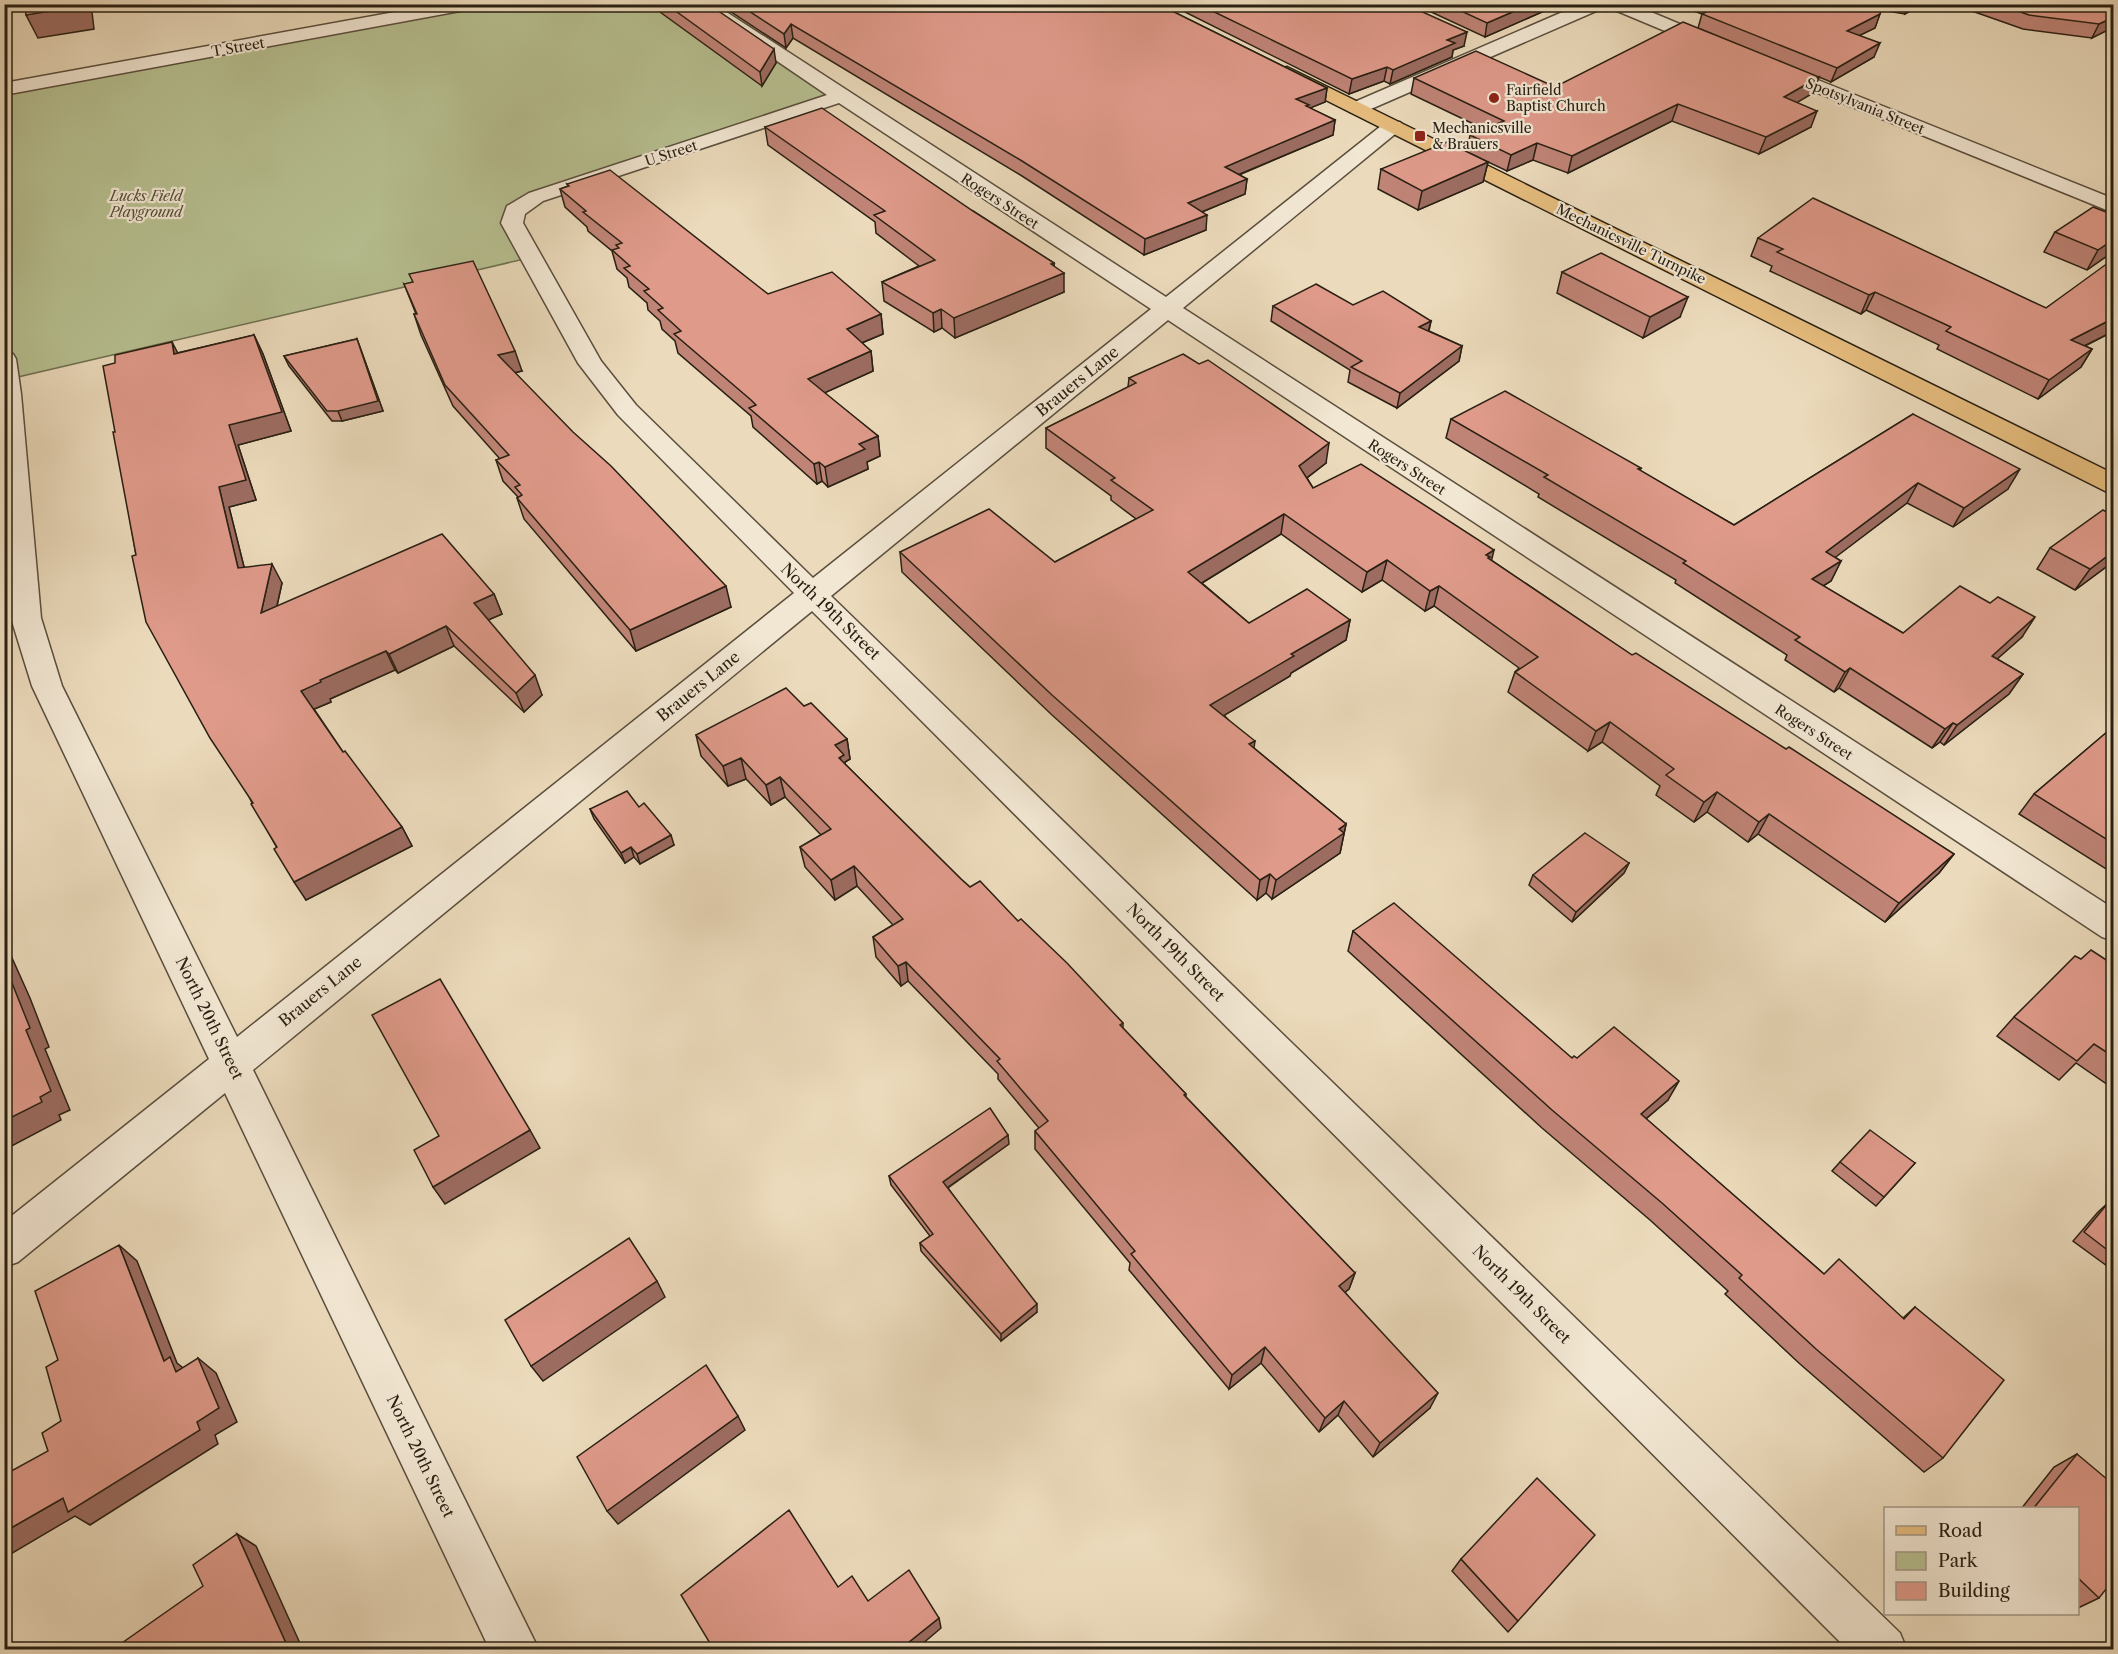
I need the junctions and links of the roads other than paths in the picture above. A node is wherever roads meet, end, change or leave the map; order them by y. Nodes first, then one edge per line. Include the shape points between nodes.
1 (471, 4) edge
2 (701, 4) edge
3 (1597, 4) edge
4 (1616, 4) edge
5 (394, 11) edge
6 (1466, 38) edge
7 (1492, 49) junction
8 (1730, 51) edge
9 (1752, 60) edge
10 (1266, 63) edge
11 (4, 89) edge
12 (842, 96) junction
13 (1357, 108) junction
14 (1394, 126) junction
15 (2114, 207) edge
16 (512, 223) joint
17 (1165, 309) junction
18 (4, 359) edge
19 (2114, 485) edge
20 (813, 593) junction
21 (2114, 927) edge
22 (232, 1063) junction
23 (4, 1248) edge
24 (515, 1650) edge
25 (1883, 1650) edge

1 - 5 street, T Street
2 - 12 street, Rogers Street
3 - 7 street
4 - 8 street
5 - 11 street, T Street
6 - 7 street
7 - 13 street
9 - 15 street, Spotsylvania Street
10 - 13 main road, Mechanicsville Turnpike
12 - 16 street, U Street via 536,197 515,211
12 - 17 street, Rogers Street
13 - 14 main road, Mechanicsville Turnpike
14 - 17 street, Brauers Lane
14 - 19 main road, Mechanicsville Turnpike
16 - 20 street, North 19th Street via 590,363 627,410
17 - 20 street, Brauers Lane
17 - 21 street, Rogers Street
18 - 22 street, North 20th Street via 26,618 47,686
20 - 22 street, Brauers Lane
20 - 25 street, North 19th Street
22 - 23 street, Brauers Lane
22 - 24 street, North 20th Street

